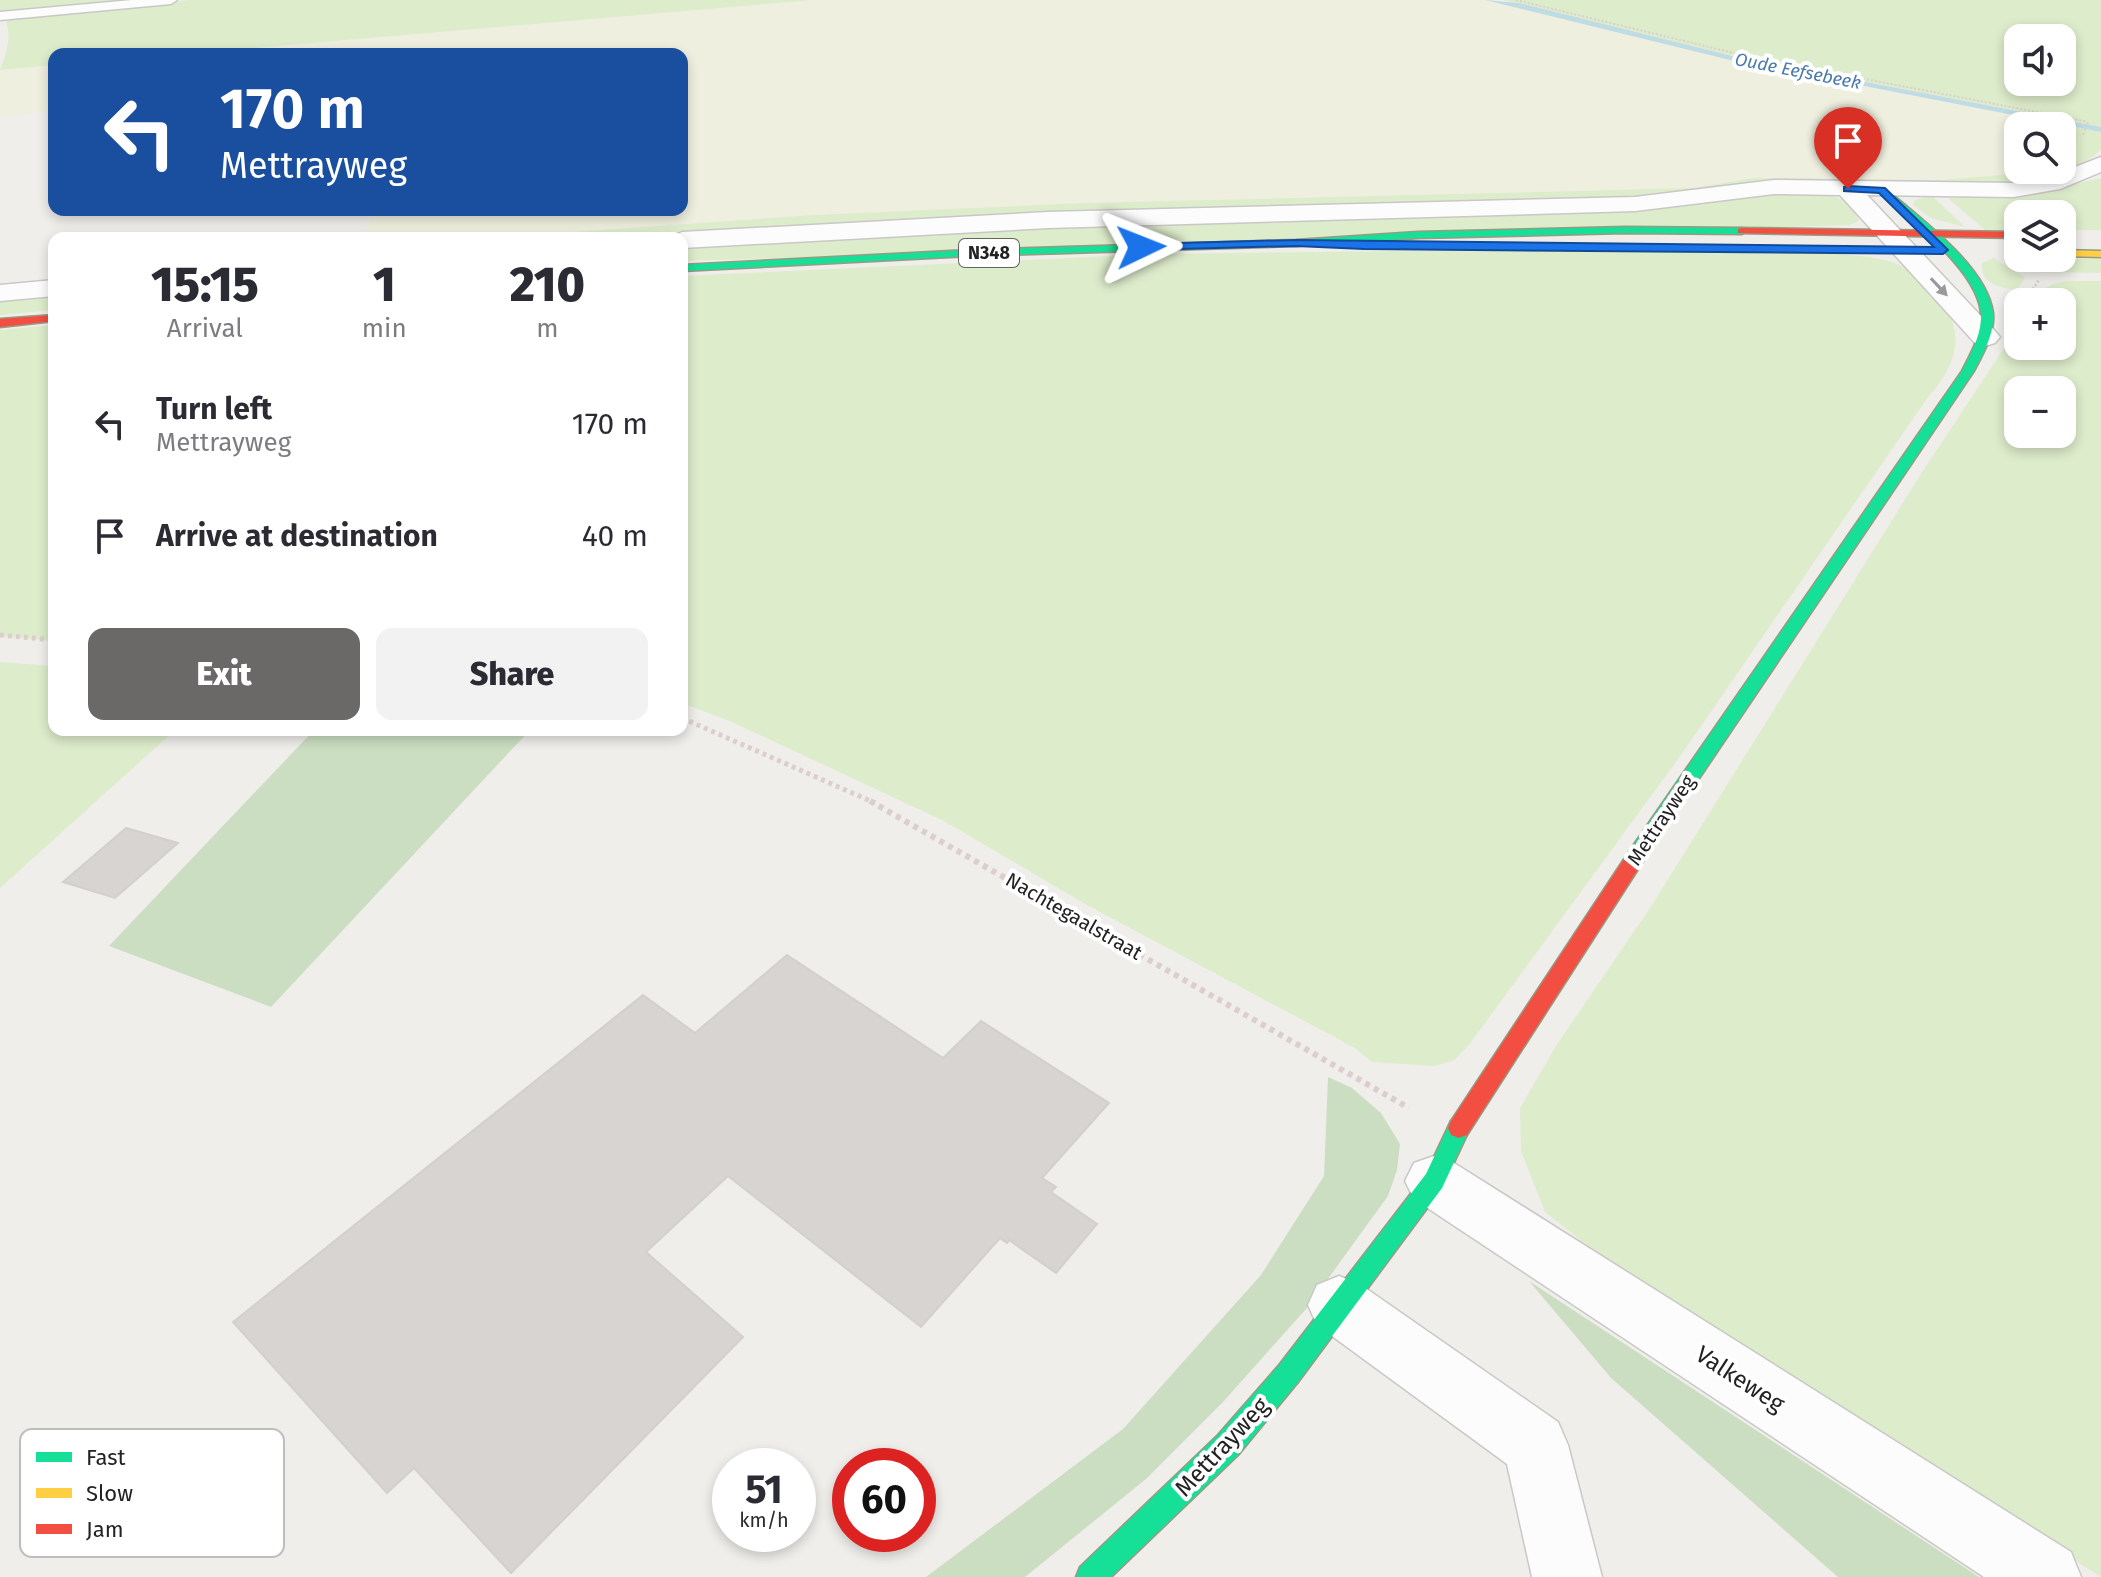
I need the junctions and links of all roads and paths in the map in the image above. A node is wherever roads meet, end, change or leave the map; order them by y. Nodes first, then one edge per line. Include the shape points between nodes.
1 (171, 0) edge
2 (1516, 0) edge
3 (0, 16) edge
4 (2082, 130) dead end
5 (2101, 164) edge
6 (1848, 189) junction
7 (1882, 190) junction
8 (2004, 235) edge
9 (2076, 236) edge
10 (2101, 237) edge
11 (1906, 238) junction
12 (688, 240) edge
13 (1943, 250) junction
14 (2004, 252) edge
15 (2076, 253) edge
16 (2101, 254) edge
17 (688, 268) edge
18 (2039, 280) dead end
19 (2034, 288) edge
20 (48, 289) edge
21 (0, 293) edge
22 (48, 319) edge
23 (0, 323) edge
24 (1985, 337) junction
25 (0, 635) edge
26 (48, 639) edge
27 (688, 721) edge
28 (1445, 1158) junction
29 (1339, 1305) junction
30 (1090, 1577) edge
31 (1567, 1577) edge
32 (2046, 1577) edge

1 - 3 lane
2 - 4 path via 1724,52 2088,123
5 - 7 street via 2052,184 2014,190
6 - 7 street
6 - 11 street, Mettrayweg
6 - 12 street via 1774,187 1635,204 1048,220
7 - 11 street, Mettrayweg
8 - 11 street, N348
9 - 10 street
11 - 13 street, Mettrayweg
11 - 13 street, N348
11 - 17 street, N348 via 1296,243
11 -> 24 street, Mettrayweg
13 - 14 street, N348
13 - 24 street, Mettrayweg via 1986,301
15 - 16 street
18 - 19 path
20 - 21 street
22 - 23 street
24 - 28 street, Mettrayweg via 1968,371 1620,880
25 - 26 path
27 - 28 path, Nachtegaalstraat via 892,811
28 - 29 street, Mettrayweg
28 - 32 street, Valkeweg
29 - 30 street, Mettrayweg via 1228,1445
29 - 31 street via 1535,1445

